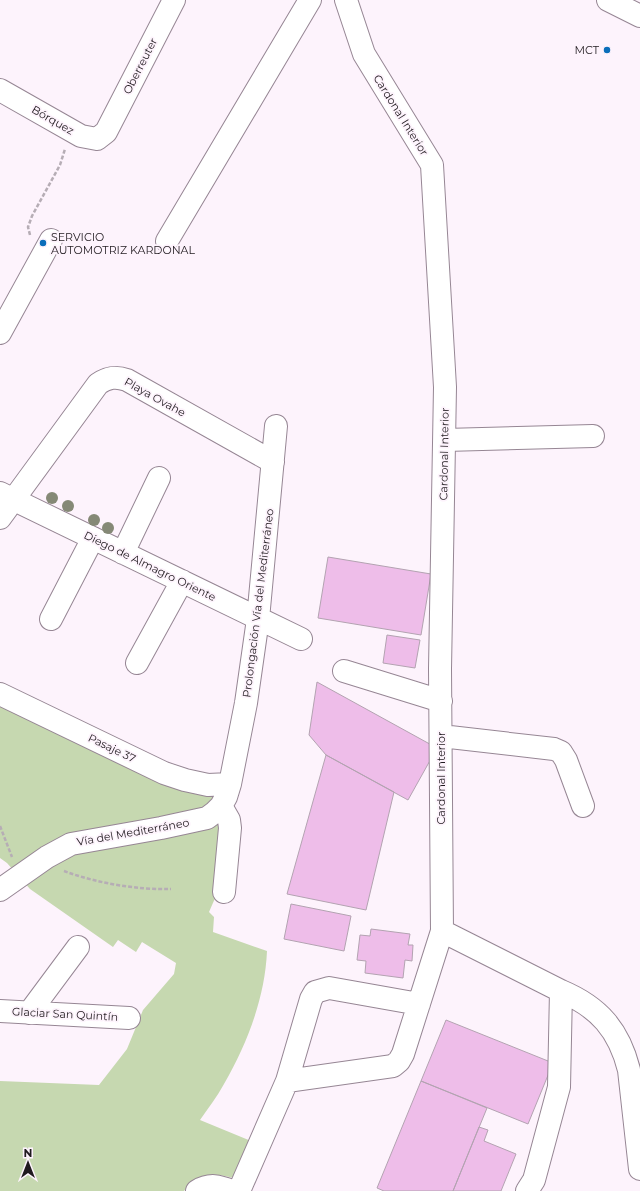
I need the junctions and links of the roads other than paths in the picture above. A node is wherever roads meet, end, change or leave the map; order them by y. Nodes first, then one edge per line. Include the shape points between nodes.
1 (174, 0) edge
2 (310, 0) edge
3 (346, 0) edge
4 (608, 0) edge
5 (640, 16) edge
6 (0, 90) edge
7 (106, 132) joint
8 (167, 241) dead end
9 (47, 246) road end
10 (0, 333) edge
11 (276, 426) dead end
12 (593, 436) dead end
13 (444, 440) junction
14 (274, 462) junction
15 (159, 478) dead end
16 (7, 496) edge
17 (0, 518) edge
18 (93, 538) junction
19 (123, 553) junction
20 (182, 581) junction
21 (51, 619) dead end
22 (258, 619) junction
23 (301, 639) dead end
24 (137, 663) dead end
25 (344, 671) dead end
26 (0, 694) edge
27 (441, 701) junction
28 (441, 736) junction
29 (230, 784) junction
30 (583, 806) dead end
31 (214, 812) junction
32 (0, 890) edge
33 (224, 892) dead end
34 (442, 932) junction
35 (78, 947) dead end
36 (561, 991) junction
37 (419, 1004) junction
38 (0, 1011) edge
39 (29, 1013) junction
40 (129, 1018) dead end
41 (287, 1081) junction
42 (640, 1169) edge
43 (197, 1191) edge
44 (232, 1191) edge
45 (239, 1191) edge
46 (527, 1191) edge

1 - 7 street, Oberreuter
2 - 8 street
3 - 13 street, Cardonal Interior via 364,54 432,165 445,387
4 - 5 street
6 - 7 street, Bórquez via 82,136 97,139
9 - 10 street
11 - 14 street, Prolongación Vía del Mediterráneo
12 - 13 street
13 - 27 street, Cardonal Interior
14 - 16 street, Playa Ovahe via 127,380 110,377 98,384
14 - 22 street, Prolongación Vía del Mediterráneo
15 - 19 street
16 - 17 street, Playa Ovahe
16 - 18 street, Diego de Almagro Oriente
18 - 19 street, Diego de Almagro Oriente
18 - 21 street
19 - 20 street, Diego de Almagro Oriente
20 - 22 street, Diego de Almagro Oriente
20 - 24 street
22 - 23 street, Diego de Almagro Oriente
22 - 29 street, Prolongación Vía del Mediterráneo via 246,704
25 - 27 street
26 - 29 street, Pasaje 37 via 164,773 208,785
27 - 28 street, Cardonal Interior
28 - 30 street via 554,749 561,752
28 - 34 street, Cardonal Interior
29 - 31 street, Prolongación Vía del Mediterráneo via 226,797
31 - 32 street, Vía del Mediterráneo via 166,827 71,844
31 - 33 street via 229,820
34 - 36 street
34 - 37 street, Cardonal Interior
35 - 39 street
36 - 42 street via 594,1009 620,1042 629,1070
36 - 46 street via 559,1087 534,1180
37 - 41 street, Cardonal Interior via 403,1054 393,1066
37 - 41 street via 330,988 315,992
38 - 39 street, Glaciar San Quintín
39 - 40 street, Glaciar San Quintín
41 - 45 street
43 - 44 street via 209,1185 217,1185

